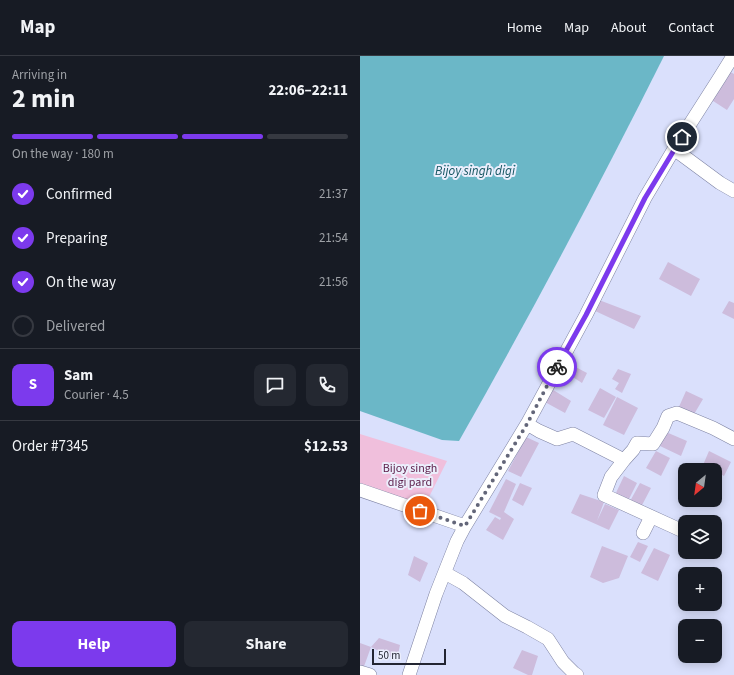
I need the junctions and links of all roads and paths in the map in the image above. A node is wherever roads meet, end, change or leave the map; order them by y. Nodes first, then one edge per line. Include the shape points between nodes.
1 (733, 56) edge
2 (674, 150) junction
3 (734, 191) edge
4 (527, 424) junction
5 (734, 439) edge
6 (624, 460) junction
7 (360, 490) edge
8 (651, 517) junction
9 (465, 526) junction
10 (678, 529) edge
11 (643, 534) dead end
12 (444, 573) junction
13 (360, 672) edge
14 (370, 675) edge
15 (409, 675) edge
16 (577, 675) edge

1 - 2 street
2 - 3 street
2 - 4 street via 645,198
4 - 6 street via 557,439 573,434
4 - 9 street
5 - 6 street via 677,413 668,416 653,444 637,443
6 - 8 street via 604,495
7 - 9 street
8 - 10 street
8 - 11 street
9 - 12 street
12 - 15 street
12 - 16 street via 463,583 505,616 548,639 563,662
13 - 14 street

